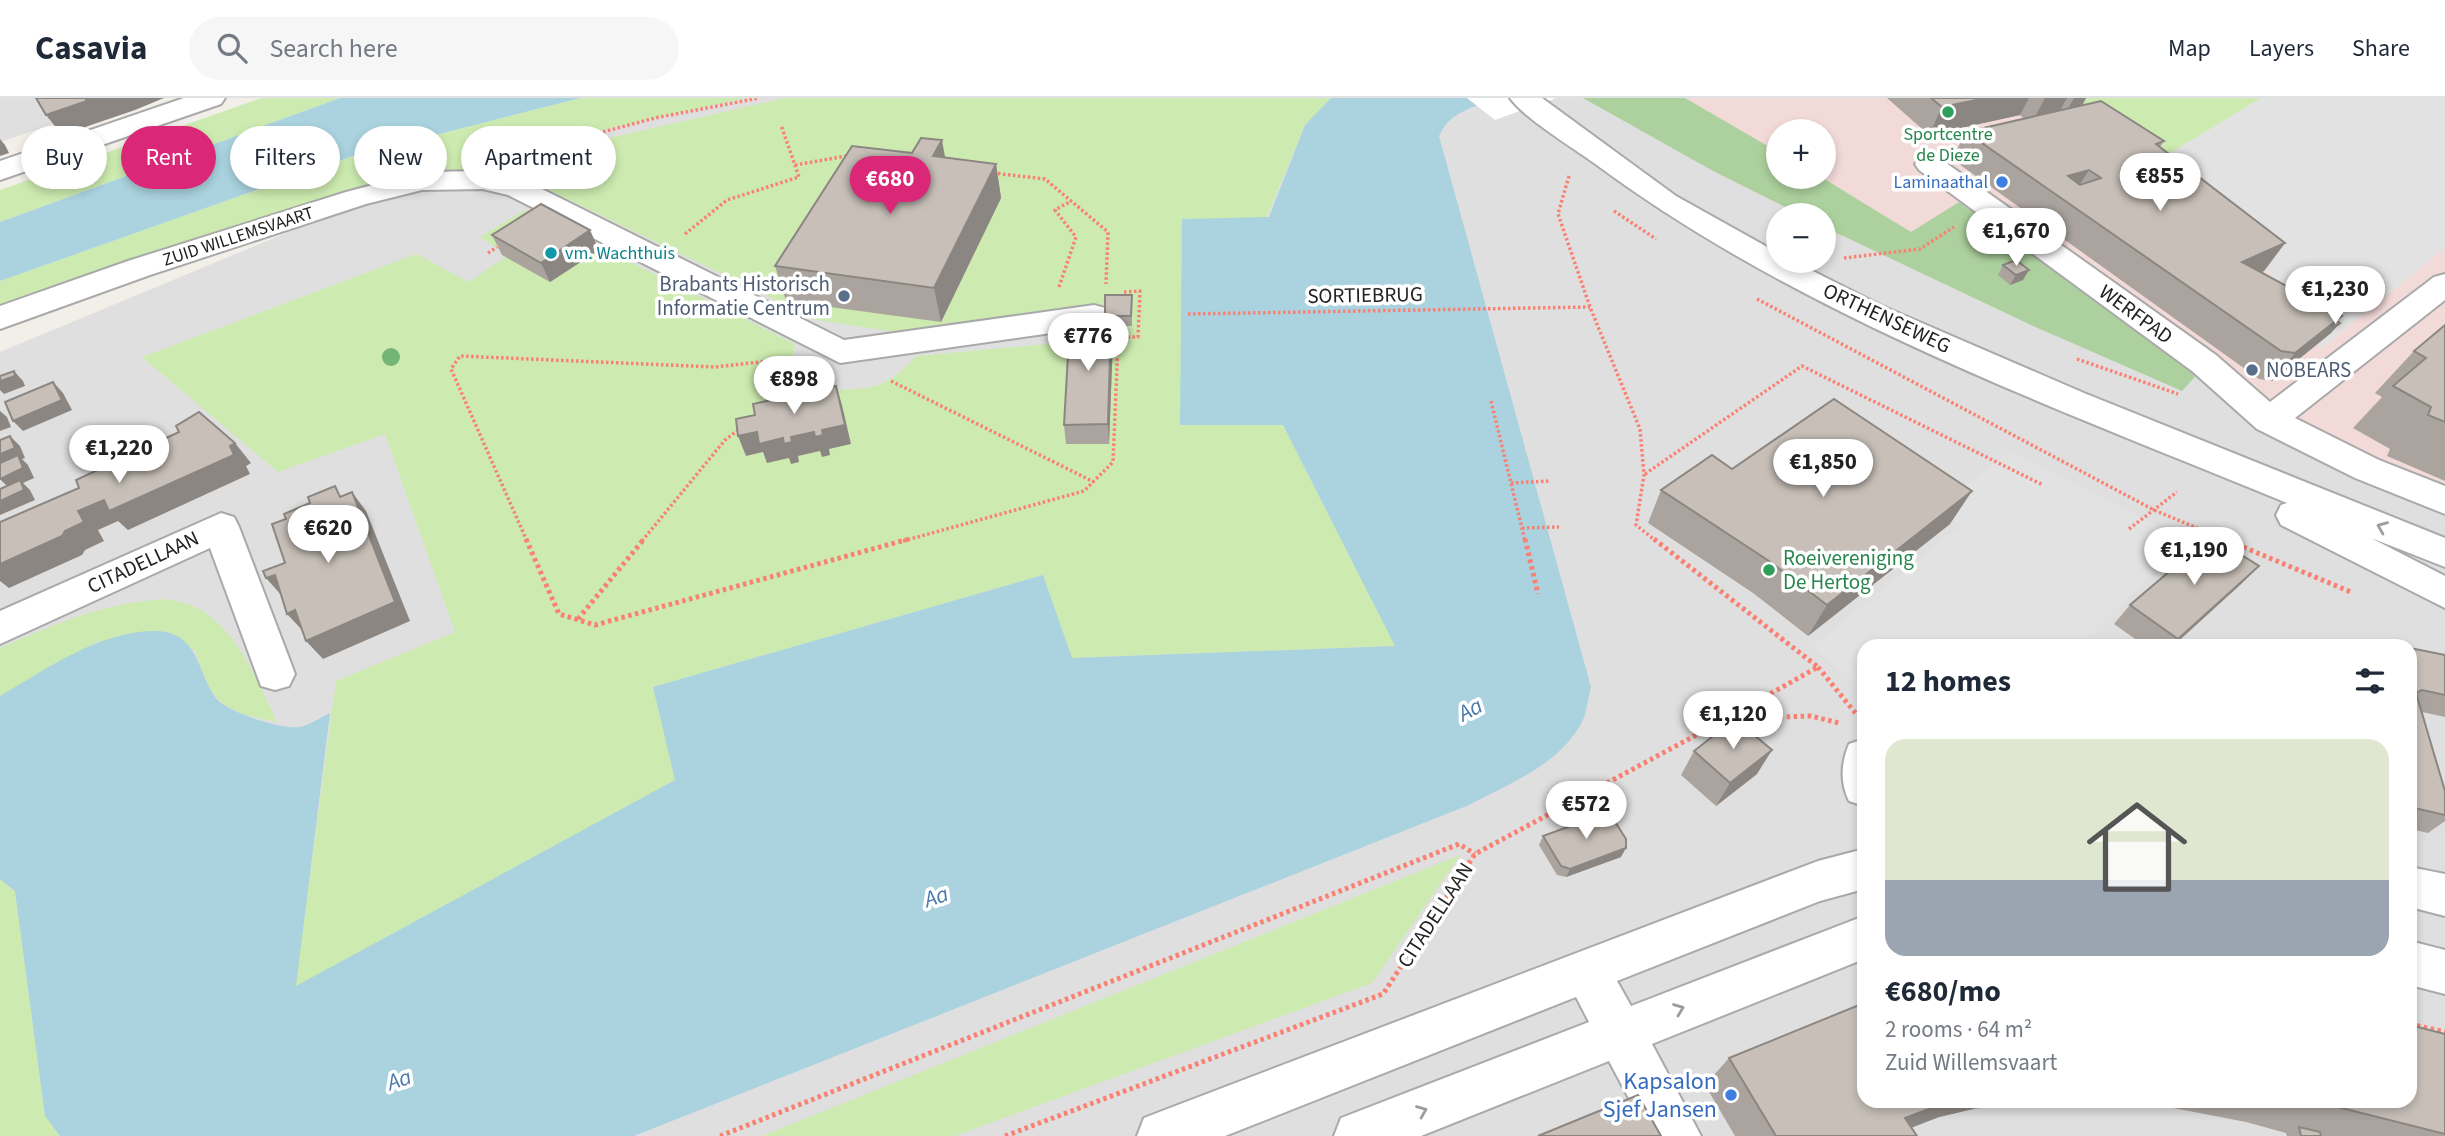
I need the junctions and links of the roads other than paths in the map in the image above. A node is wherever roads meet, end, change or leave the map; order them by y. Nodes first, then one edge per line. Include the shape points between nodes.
1 (211, 98) edge
2 (1529, 102) edge
3 (1929, 164) dead end
4 (0, 172) edge
5 (557, 210) junction
6 (492, 250) dead end
7 (2445, 284) edge
8 (1100, 304) road end
9 (0, 318) edge
10 (2072, 401) junction
11 (2269, 420) junction
12 (2445, 502) edge
13 (2445, 553) edge
14 (2445, 593) edge
15 (0, 628) edge
16 (275, 674) dead end
17 (1857, 871) edge
18 (2417, 889) edge
19 (2445, 895) edge
20 (1857, 940) edge
21 (2417, 965) edge
22 (1587, 972) junction
23 (2445, 972) edge
24 (1622, 1031) junction
25 (1162, 1136) edge
26 (1359, 1136) edge
27 (1676, 1136) edge

1 - 4 street
2 - 10 street, ORTHENSEWEG via 1666,202 1796,276
3 - 11 street, WERFPAD via 2204,363
5 - 6 street
5 - 8 street, ZUID WILLEMSVAART via 840,352 1047,323
5 - 9 street, ZUID WILLEMSVAART via 517,188 483,180 422,181 139,268
7 - 11 street
13 -> 10 street, ORTHENSEWEG
10 - 14 street, ORTHENSEWEG
11 - 12 street
15 - 16 street, CITADELLAAN via 221,527
17 - 22 street via 1818,881
18 - 19 street
24 -> 20 street
21 - 23 street
22 - 24 street
22 - 25 street
26 -> 24 street
24 - 27 street

